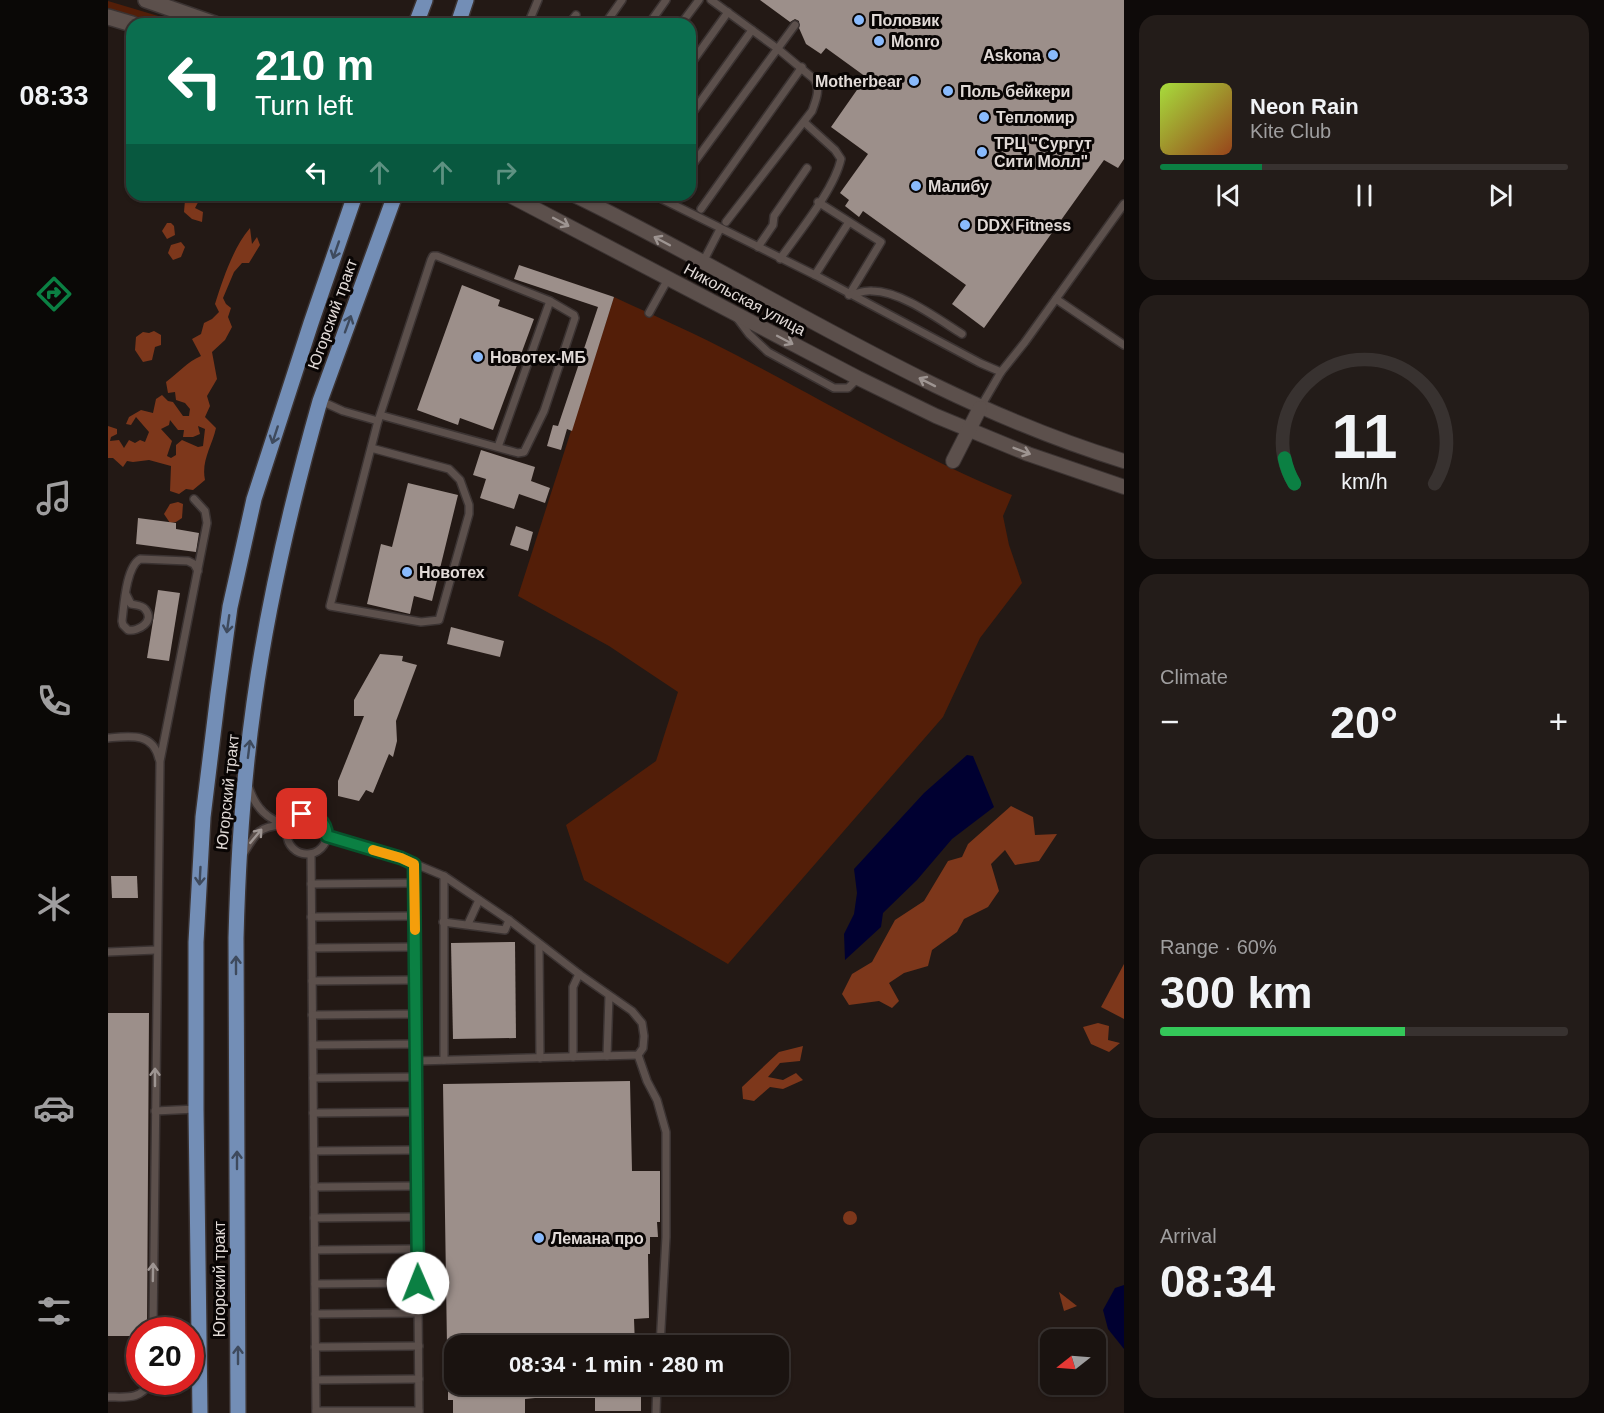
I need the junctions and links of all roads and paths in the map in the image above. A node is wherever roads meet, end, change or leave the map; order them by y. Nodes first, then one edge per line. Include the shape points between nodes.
1 (146, 0) edge
2 (425, 0) edge
3 (466, 0) edge
4 (538, 0) edge
5 (622, 0) edge
6 (666, 0) edge
7 (699, 0) edge
8 (711, 0) edge
9 (728, 12) junction
10 (576, 15) dead end
11 (108, 16) edge
12 (198, 18) edge
13 (419, 18) edge
14 (460, 18) edge
15 (530, 18) edge
16 (574, 18) edge
17 (609, 18) edge
18 (654, 18) edge
19 (686, 18) edge
20 (126, 22) edge
21 (795, 26) dead end
22 (752, 30) junction
23 (778, 49) junction
24 (696, 57) edge
25 (802, 68) junction
26 (696, 108) edge
27 (804, 122) junction
28 (696, 160) edge
29 (807, 168) dead end
30 (353, 201) edge
31 (392, 201) edge
32 (520, 201) edge
33 (585, 201) edge
34 (665, 201) edge
35 (819, 202) junction
36 (1124, 204) edge
37 (701, 209) dead end
38 (726, 222) dead end
39 (849, 222) junction
40 (720, 230) junction
41 (758, 247) junction
42 (780, 259) junction
43 (702, 262) junction
44 (814, 275) junction
45 (668, 279) junction
46 (849, 295) junction
47 (1056, 299) junction
48 (550, 301) junction
49 (649, 313) dead end
50 (733, 313) junction
51 (962, 334) dead end
52 (1124, 345) edge
53 (1001, 372) junction
54 (858, 378) junction
55 (320, 401) junction
56 (980, 408) junction
57 (379, 418) junction
58 (967, 430) junction
59 (498, 447) junction
60 (371, 448) junction
61 (953, 461) dead end
62 (1124, 461) edge
63 (1124, 488) edge
64 (194, 499) dead end
65 (198, 571) junction
66 (126, 594) junction
67 (108, 738) edge
68 (160, 761) junction
69 (245, 777) junction
70 (286, 825) junction
71 (327, 836) junction
72 (311, 854) junction
73 (238, 863) junction
74 (414, 864) junction
75 (444, 876) junction
76 (414, 883) junction
77 (311, 884) junction
78 (479, 900) junction
79 (415, 916) junction
80 (311, 917) junction
81 (509, 920) junction
82 (443, 922) junction
83 (468, 924) junction
84 (539, 945) junction
85 (415, 947) junction
86 (312, 948) junction
87 (156, 950) junction
88 (108, 952) edge
89 (579, 974) junction
90 (415, 980) junction
91 (312, 981) junction
92 (609, 996) junction
93 (416, 1014) junction
94 (312, 1015) junction
95 (416, 1044) junction
96 (313, 1045) junction
97 (638, 1055) junction
98 (607, 1056) junction
99 (573, 1057) junction
100 (540, 1058) junction
101 (444, 1060) junction
102 (416, 1061) junction
103 (416, 1077) junction
104 (313, 1078) junction
105 (196, 1108) junction
106 (155, 1111) junction
107 (417, 1112) junction
108 (313, 1113) junction
109 (417, 1150) junction
110 (314, 1151) junction
111 (314, 1186) junction
112 (417, 1186) junction
113 (418, 1217) junction
114 (314, 1218) junction
115 (418, 1249) junction
116 (315, 1250) junction
117 (418, 1283) junction
118 (315, 1284) junction
119 (418, 1313) junction
120 (315, 1314) junction
121 (153, 1317) edge
122 (661, 1335) edge
123 (419, 1346) junction
124 (315, 1347) junction
125 (419, 1379) junction
126 (316, 1380) junction
127 (136, 1395) edge
128 (657, 1395) edge
129 (108, 1397) edge
130 (316, 1412) edge
131 (419, 1412) edge
132 (200, 1413) edge
133 (238, 1413) edge
134 (656, 1413) edge

1 - 12 street
2 - 13 main road
3 - 14 main road
4 - 15 lane
5 - 17 lane
6 - 18 lane
7 - 19 lane
8 - 9 lane
9 - 22 lane
9 - 24 lane
10 - 16 lane
11 - 20 street
21 - 23 lane
22 - 23 lane
22 - 26 lane
23 - 25 lane
23 - 28 lane
25 - 27 lane via 817,83 818,95
25 - 37 lane
27 - 35 lane via 841,159
27 - 38 lane
29 - 41 lane
30 -> 105 main road, Югорский тракт via 254,499 230,607 203,818 196,942
55 -> 31 main road, Югорский тракт
32 -> 45 street, Никольская улица
43 -> 33 street, Никольская улица
34 - 40 lane
35 - 39 lane
35 - 42 lane
36 - 47 lane
39 - 44 lane
39 - 46 lane via 881,242
40 - 41 lane
40 - 43 lane
41 - 42 lane
42 - 44 lane
56 -> 43 street, Никольская улица
44 - 46 lane
45 - 49 lane
45 - 50 street, Никольская улица
46 - 51 lane via 873,291 892,296 917,306
46 - 53 lane
47 - 52 lane
47 - 53 lane
48 - 57 lane via 433,256
48 - 59 lane
48 - 59 lane via 572,312 575,318 544,411 524,452
50 -> 54 street, Никольская улица
50 - 54 lane via 768,352 834,388 848,388
53 - 56 lane
54 - 58 street, Никольская улица
55 - 57 lane via 343,411
69 -> 55 main road, Югорский тракт via 269,618
56 - 58 street
56 - 62 street, Никольская улица via 1036,432
57 - 59 lane
57 - 60 lane
58 - 61 street
58 -> 63 street, Никольская улица
60 - 60 lane via 450,469 460,480 469,514 439,620 421,622 330,606
64 - 65 lane via 207,516
65 - 66 lane via 188,561 140,559 130,568
65 - 68 lane
66 - 66 lane via 123,625 128,630 138,630 144,626 147,613 141,606 130,604
67 - 68 lane via 140,736 151,742
68 - 87 lane
69 - 70 lane via 256,806
69 - 73 main road, Югорский тракт
70 - 71 lane via 302,814 314,816 324,824
70 - 72 lane via 290,845 299,853
73 -> 70 lane via 261,829
71 - 72 lane via 322,847
71 - 74 lane
72 - 77 lane
133 -> 73 main road, Югорский тракт
74 - 75 lane
74 - 76 lane
75 - 78 lane
75 - 82 lane
76 - 77 lane
76 - 79 lane
77 - 80 lane
78 - 81 lane
78 - 83 lane
79 - 80 lane
79 - 85 lane
80 - 86 lane
81 - 83 lane via 506,930
81 - 84 lane
82 - 83 lane
82 - 101 lane
84 - 89 lane
84 - 100 lane
85 - 86 lane
85 - 90 lane
86 - 91 lane
87 - 88 lane
106 -> 87 lane
89 - 92 lane
89 - 99 lane via 573,987
90 - 91 lane
90 - 93 lane
91 - 94 lane
92 - 97 lane via 642,1023 643,1048
92 - 98 lane
93 - 94 lane
93 - 95 lane
94 - 96 lane
95 - 96 lane
95 - 102 lane
96 - 104 lane
97 - 98 lane
97 - 122 lane via 666,1132
98 - 99 lane
99 - 100 lane
100 - 101 lane
101 - 102 lane
102 - 103 lane
103 - 104 lane
103 - 107 lane
104 - 108 lane
105 - 106 lane
105 - 132 main road, Югорский тракт
121 -> 106 lane
107 - 108 lane
107 - 109 lane
108 - 110 lane
109 - 110 lane
109 - 112 lane
110 - 111 lane
111 - 112 lane
111 - 114 lane
112 - 113 lane
113 - 114 lane
113 - 115 lane
114 - 116 lane
115 - 116 lane
115 - 117 lane
116 - 118 lane
117 - 118 lane
117 - 119 lane
118 - 120 lane
119 - 120 lane
119 - 123 lane
120 - 124 lane
123 - 124 lane
123 - 125 lane
124 - 126 lane
125 - 126 lane
125 - 131 lane
126 - 130 lane
127 - 129 lane
128 - 134 lane
130 - 131 lane

